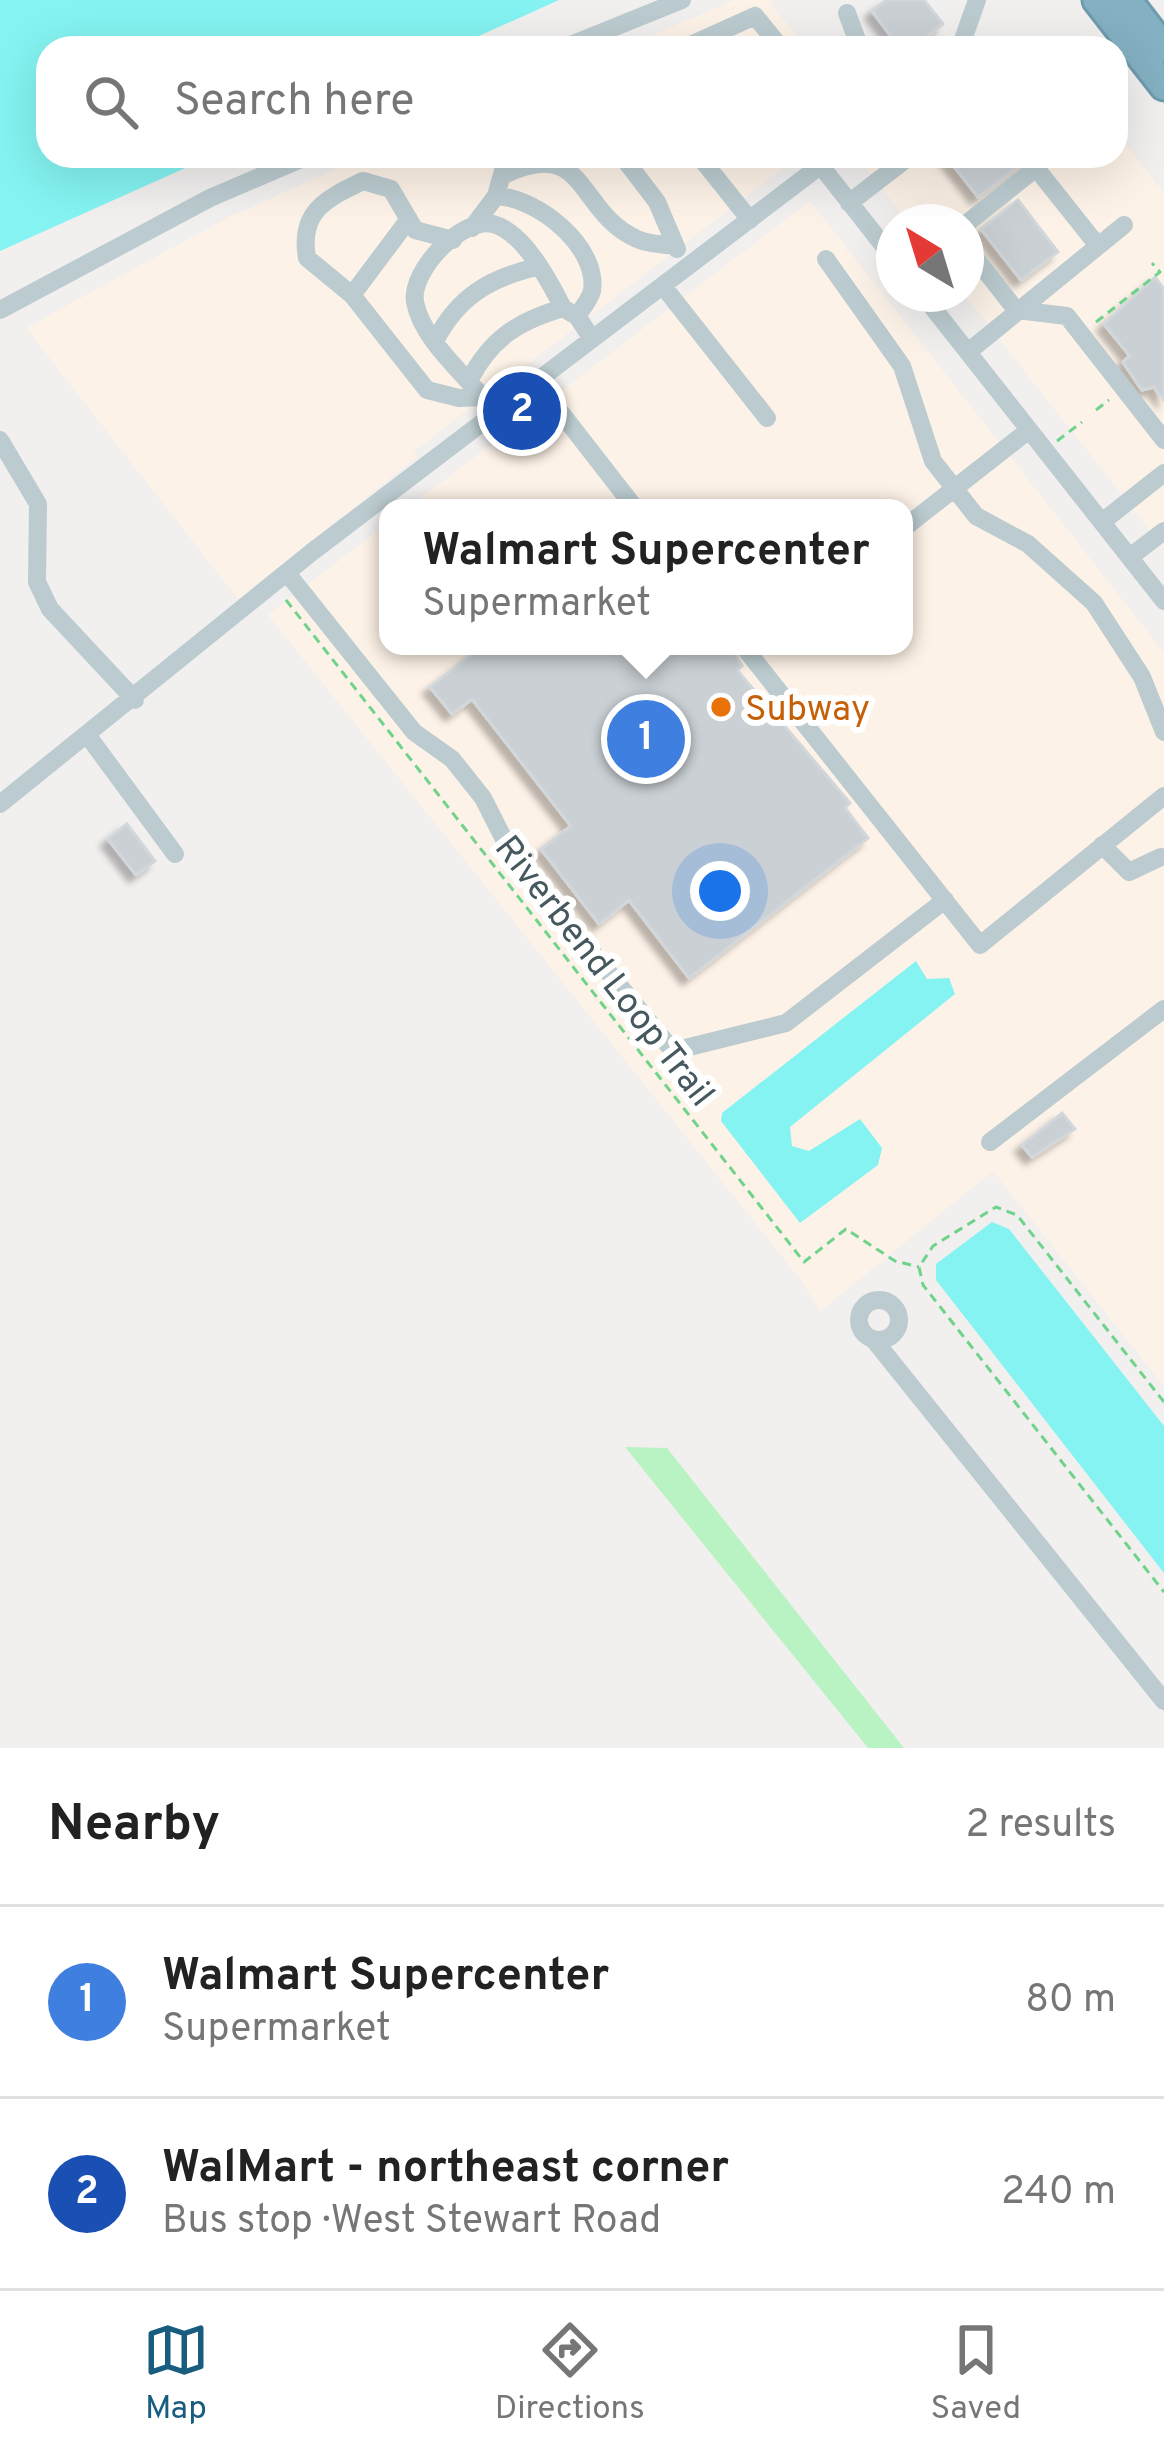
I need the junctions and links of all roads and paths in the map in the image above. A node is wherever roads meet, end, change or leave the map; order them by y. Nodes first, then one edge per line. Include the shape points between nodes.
1 (682, 0) edge
2 (976, 0) edge
3 (1097, 0) edge
4 (1127, 0) edge
5 (847, 13) dead end
6 (593, 36) edge
7 (711, 36) edge
8 (771, 36) edge
9 (856, 36) edge
10 (964, 36) edge
11 (1125, 36) edge
12 (1128, 40) edge
13 (1164, 48) edge
14 (1164, 86) edge
15 (280, 168) edge
16 (503, 168) edge
17 (567, 168) edge
18 (631, 168) edge
19 (709, 168) edge
20 (818, 168) edge
21 (831, 168) edge
22 (894, 168) edge
23 (496, 196) junction
24 (849, 203) junction
25 (984, 210) edge
26 (409, 219) junction
27 (750, 220) junction
28 (1124, 225) dead end
29 (472, 228) junction
30 (876, 237) edge
31 (453, 240) junction
32 (674, 246) junction
33 (1098, 246) junction
34 (826, 259) dead end
35 (1152, 263) dead end
36 (690, 265) junction
37 (537, 267) junction
38 (984, 270) edge
39 (1162, 275) edge
40 (663, 286) junction
41 (352, 295) junction
42 (0, 310) edge
43 (1016, 310) junction
44 (570, 312) junction
45 (936, 312) edge
46 (1090, 327) dead end
47 (592, 339) junction
48 (435, 341) junction
49 (968, 352) junction
50 (537, 382) junction
51 (475, 389) junction
52 (1118, 393) dead end
53 (1096, 410) dead end
54 (495, 414) junction
55 (766, 418) dead end
56 (1082, 422) dead end
57 (1029, 430) junction
58 (0, 440) edge
59 (1164, 440) edge
60 (1056, 442) dead end
61 (1164, 472) edge
62 (955, 489) junction
63 (383, 499) edge
64 (628, 499) edge
65 (379, 502) edge
66 (913, 521) edge
67 (1102, 522) junction
68 (1164, 531) edge
69 (1130, 557) junction
70 (286, 573) junction
71 (286, 600) dead end
72 (1164, 601) edge
73 (753, 655) edge
74 (135, 700) junction
75 (1164, 732) edge
76 (88, 736) junction
77 (1164, 796) edge
78 (0, 804) edge
79 (1102, 845) junction
80 (175, 854) dead end
81 (1160, 857) dead end
82 (945, 901) junction
83 (1164, 1009) edge
84 (990, 1142) dead end
85 (920, 1267) junction
86 (874, 1340) dead end
87 (1164, 1402) edge
88 (1164, 1592) edge
89 (1164, 1701) edge

1 - 6 street
2 - 10 street
3 - 11 highway
4 - 13 highway
5 - 9 street
7 - 8 street via 755,16
12 - 14 highway
15 - 42 street
16 - 23 street
17 - 32 street via 611,221 638,240
18 - 32 street via 657,202
19 - 27 street
20 - 27 street
21 - 24 street
22 - 24 street
23 - 29 street
23 - 44 street via 540,206 563,229 591,276 592,294
24 - 30 street
25 - 33 street via 1036,169
26 - 31 street via 415,230
26 - 41 street
26 - 41 street via 391,189 363,181 319,203 302,232 307,258
27 - 36 street
28 - 33 street
29 - 31 street
29 - 37 street via 503,229
31 - 48 street via 416,287
32 - 36 street
33 - 43 street
34 - 62 street via 902,366 932,460
35 - 39 path
36 - 40 street
37 - 44 street
37 - 48 street via 475,290 451,310
38 - 43 street
39 - 46 path
40 - 47 street
40 - 55 street
41 - 51 street via 427,390
43 - 49 street
43 - 59 street via 1067,316
44 - 47 street
44 - 51 street via 509,330 490,345
45 - 49 street
47 - 50 street
48 - 51 street
49 - 57 street
50 - 54 street
50 - 64 street
51 - 54 street
52 - 53 path
54 - 63 street
56 - 60 path
57 - 62 street
57 - 67 street
58 - 74 street via 38,504 38,582 50,609
61 - 67 street
62 - 66 street
62 - 75 street via 976,516 1046,557 1094,603 1142,676
65 - 70 street
67 - 69 street
68 - 69 street
69 - 72 street
70 - 74 street
70 - 82 street via 414,732 452,759 512,855 673,1051 786,1023
71 - 85 path, Riverbend Loop Trail via 804,1262 846,1229
73 - 82 street
74 - 76 street
76 - 78 street
76 - 80 street
77 - 79 street
79 - 81 street via 1129,872
79 - 82 street via 980,945
83 - 84 street
85 - 87 path via 930,1248 979,1214 996,1207 1017,1215
85 - 88 path via 923,1285
86 - 89 street

